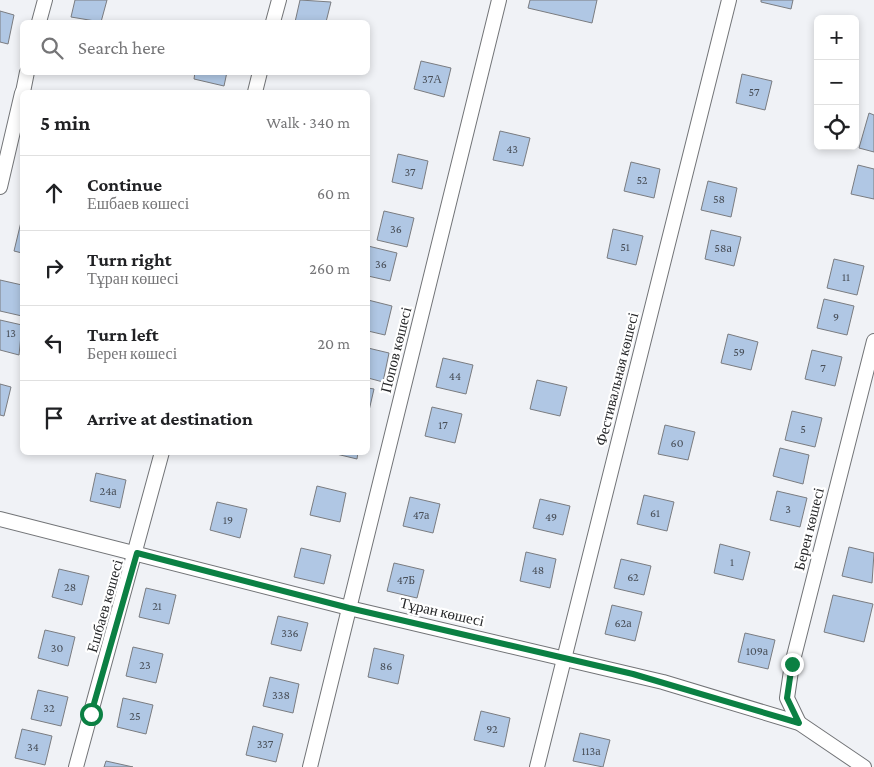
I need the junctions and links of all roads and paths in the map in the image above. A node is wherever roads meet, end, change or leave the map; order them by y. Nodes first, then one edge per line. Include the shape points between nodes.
1 (45, 0) edge
2 (279, 0) edge
3 (499, 0) edge
4 (729, 0) edge
5 (40, 20) edge
6 (274, 20) edge
7 (26, 75) edge
8 (259, 75) edge
9 (24, 90) edge
10 (256, 90) edge
11 (20, 105) edge
12 (0, 187) edge
13 (874, 341) edge
14 (161, 455) edge
15 (0, 519) edge
16 (137, 553) junction
17 (349, 608) junction
18 (564, 657) junction
19 (799, 723) junction
20 (76, 767) edge
21 (310, 767) edge
22 (537, 767) edge
23 (864, 767) edge

1 - 5 street
2 - 6 street
3 - 17 street, Попов көшесі
4 - 18 street, Фестивальная көшесі
7 - 9 street
8 - 10 street
11 - 12 street
13 - 19 street, Берен көшесі via 792,664 787,698
14 - 16 street, Ешбаев көшесі
15 - 16 street, Тұран көшесі
16 - 17 street, Тұран көшесі
16 - 20 street, Ешбаев көшесі
17 - 18 street, Тұран көшесі
17 - 21 street, Попов көшесі
18 - 19 street, Тұран көшесі via 663,682
18 - 22 street, Фестивальная көшесі
19 - 23 street, Тұран көшесі

